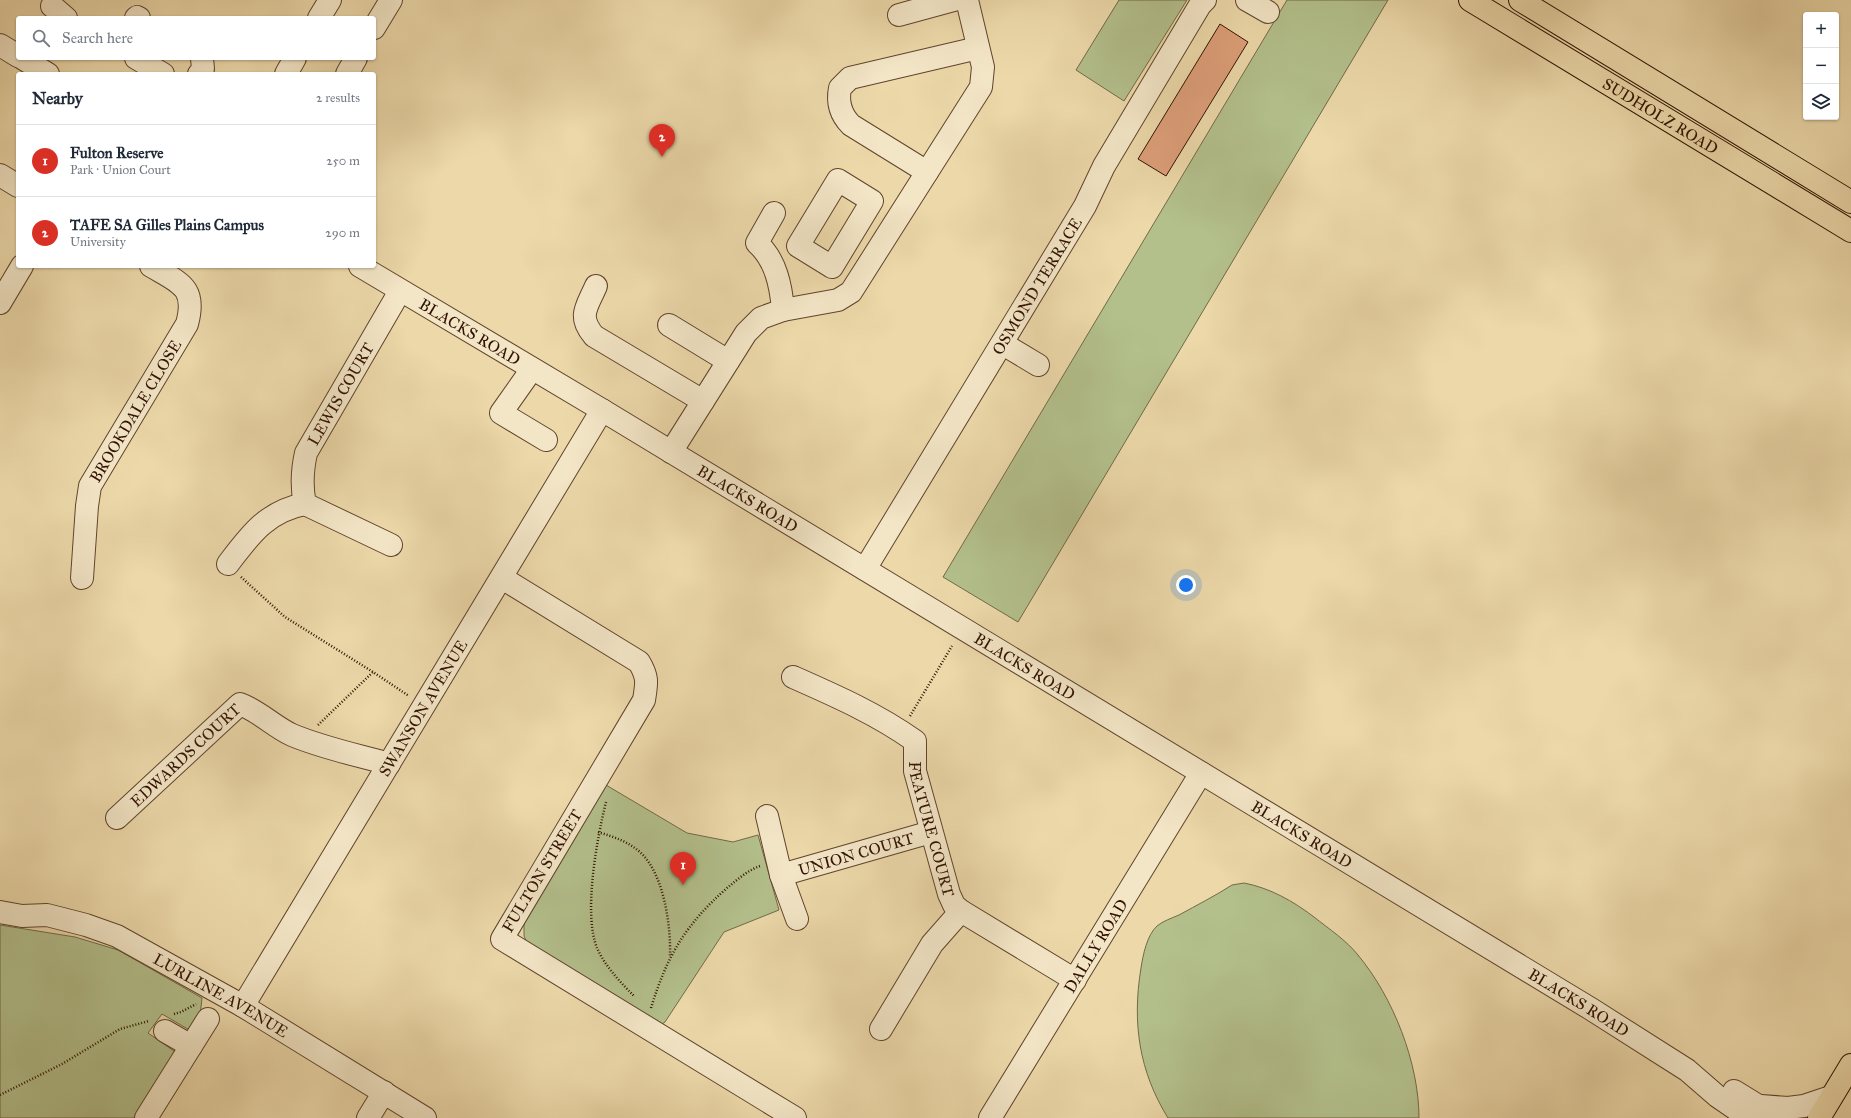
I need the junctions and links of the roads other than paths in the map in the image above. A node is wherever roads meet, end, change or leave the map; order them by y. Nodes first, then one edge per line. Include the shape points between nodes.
1 (391, 0) edge
2 (954, 0) edge
3 (967, 0) edge
4 (1204, 0) edge
5 (1247, 0) edge
6 (1470, 0) edge
7 (1520, 0) edge
8 (1268, 12) dead end
9 (899, 15) dead end
10 (376, 25) edge
11 (0, 45) edge
12 (978, 48) junction
13 (16, 55) edge
14 (25, 60) edge
15 (139, 60) edge
16 (204, 60) edge
17 (294, 60) edge
18 (355, 60) edge
19 (45, 72) edge
20 (157, 72) edge
21 (201, 72) edge
22 (287, 72) edge
23 (347, 72) edge
24 (927, 172) junction
25 (0, 175) edge
26 (16, 185) edge
27 (1851, 202) edge
28 (866, 210) dead end
29 (774, 213) dead end
30 (893, 226) junction
31 (1851, 231) edge
32 (21, 268) edge
33 (154, 268) edge
34 (363, 268) edge
35 (596, 286) dead end
36 (400, 291) junction
37 (0, 302) edge
38 (783, 310) junction
39 (669, 325) dead end
40 (1003, 344) junction
41 (728, 361) junction
42 (1038, 365) dead end
43 (532, 369) junction
44 (703, 401) junction
45 (602, 410) junction
46 (546, 440) dead end
47 (670, 452) junction
48 (305, 504) junction
49 (391, 545) dead end
50 (233, 569) road end
51 (865, 569) junction
52 (82, 578) dead end
53 (502, 578) junction
54 (793, 677) dead end
55 (389, 764) junction
56 (1201, 773) junction
57 (767, 816) dead end
58 (117, 818) dead end
59 (931, 832) junction
60 (774, 869) junction
61 (961, 911) junction
62 (0, 912) edge
63 (797, 919) dead end
64 (1075, 980) junction
65 (243, 1006) junction
66 (204, 1011) road end
67 (162, 1022) road end
68 (881, 1029) dead end
69 (191, 1046) junction
70 (1851, 1065) edge
71 (384, 1092) junction
72 (1831, 1097) junction
73 (1753, 1112) edge
74 (146, 1118) edge
75 (368, 1118) edge
76 (425, 1118) edge
77 (795, 1118) edge
78 (990, 1118) edge
79 (1778, 1118) edge
80 (1819, 1118) edge

1 - 10 street
2 - 9 street
3 - 12 street
4 - 40 street, OSMOND TERRACE via 1108,159 1085,206
5 - 8 street
6 - 31 main road, SUDHOLZ ROAD
7 - 27 main road, SUDHOLZ ROAD
11 - 13 street
12 - 24 street via 983,67 981,86
12 - 24 street via 850,78 840,88 839,103 844,117 851,125
14 - 19 street
15 - 20 street
16 - 21 street
17 - 22 street
18 - 23 street
24 - 30 street
25 - 26 street
28 - 30 street
29 - 38 street via 757,242 769,256 777,275
30 - 38 street via 851,292 838,300
32 - 37 street
33 - 52 street, BROOKDALE CLOSE via 182,285 191,301 191,310 187,324 90,486 86,506
34 - 36 street, BLACKS ROAD
35 - 44 street via 584,322 594,336
36 - 43 street, BLACKS ROAD
36 - 48 street, LEWIS COURT via 306,453 301,487
38 - 41 street via 761,318 746,333
39 - 41 street
40 - 42 street
40 - 51 street, OSMOND TERRACE
41 - 44 street
43 - 45 street, BLACKS ROAD
43 - 46 street via 501,413
44 - 47 street
45 - 47 street, BLACKS ROAD
45 - 53 street, SWANSON AVENUE
47 - 51 street, BLACKS ROAD
48 - 49 street
48 - 50 street via 289,507 260,525 246,540
51 - 56 street, BLACKS ROAD
53 - 55 street, SWANSON AVENUE
53 - 77 street, FULTON STREET via 639,662 646,674 646,687 644,700 502,939
54 - 59 street, FEATURE COURT via 859,706 915,741 915,771
55 - 58 street, EDWARDS COURT via 301,739 251,708 240,704
55 - 65 street, SWANSON AVENUE
56 - 64 street, DALLY ROAD
56 - 73 street, BLACKS ROAD via 1688,1070 1725,1086
57 - 60 street, UNION COURT
59 - 60 street, UNION COURT
59 - 61 street, FEATURE COURT via 949,894 954,905
60 - 63 street, UNION COURT
61 - 64 street, FEATURE COURT
61 - 68 street, FEATURE COURT via 932,944
62 - 65 street, LURLINE AVENUE via 22,916 47,915 111,934
64 - 78 street, DALLY ROAD
65 - 71 street, LURLINE AVENUE
66 - 69 street
67 - 69 street
69 - 74 street
70 - 72 main road
71 - 75 street
71 - 76 street, LURLINE AVENUE
72 - 73 street via 1804,1106
72 - 80 main road
73 - 79 street, BLACKS ROAD

